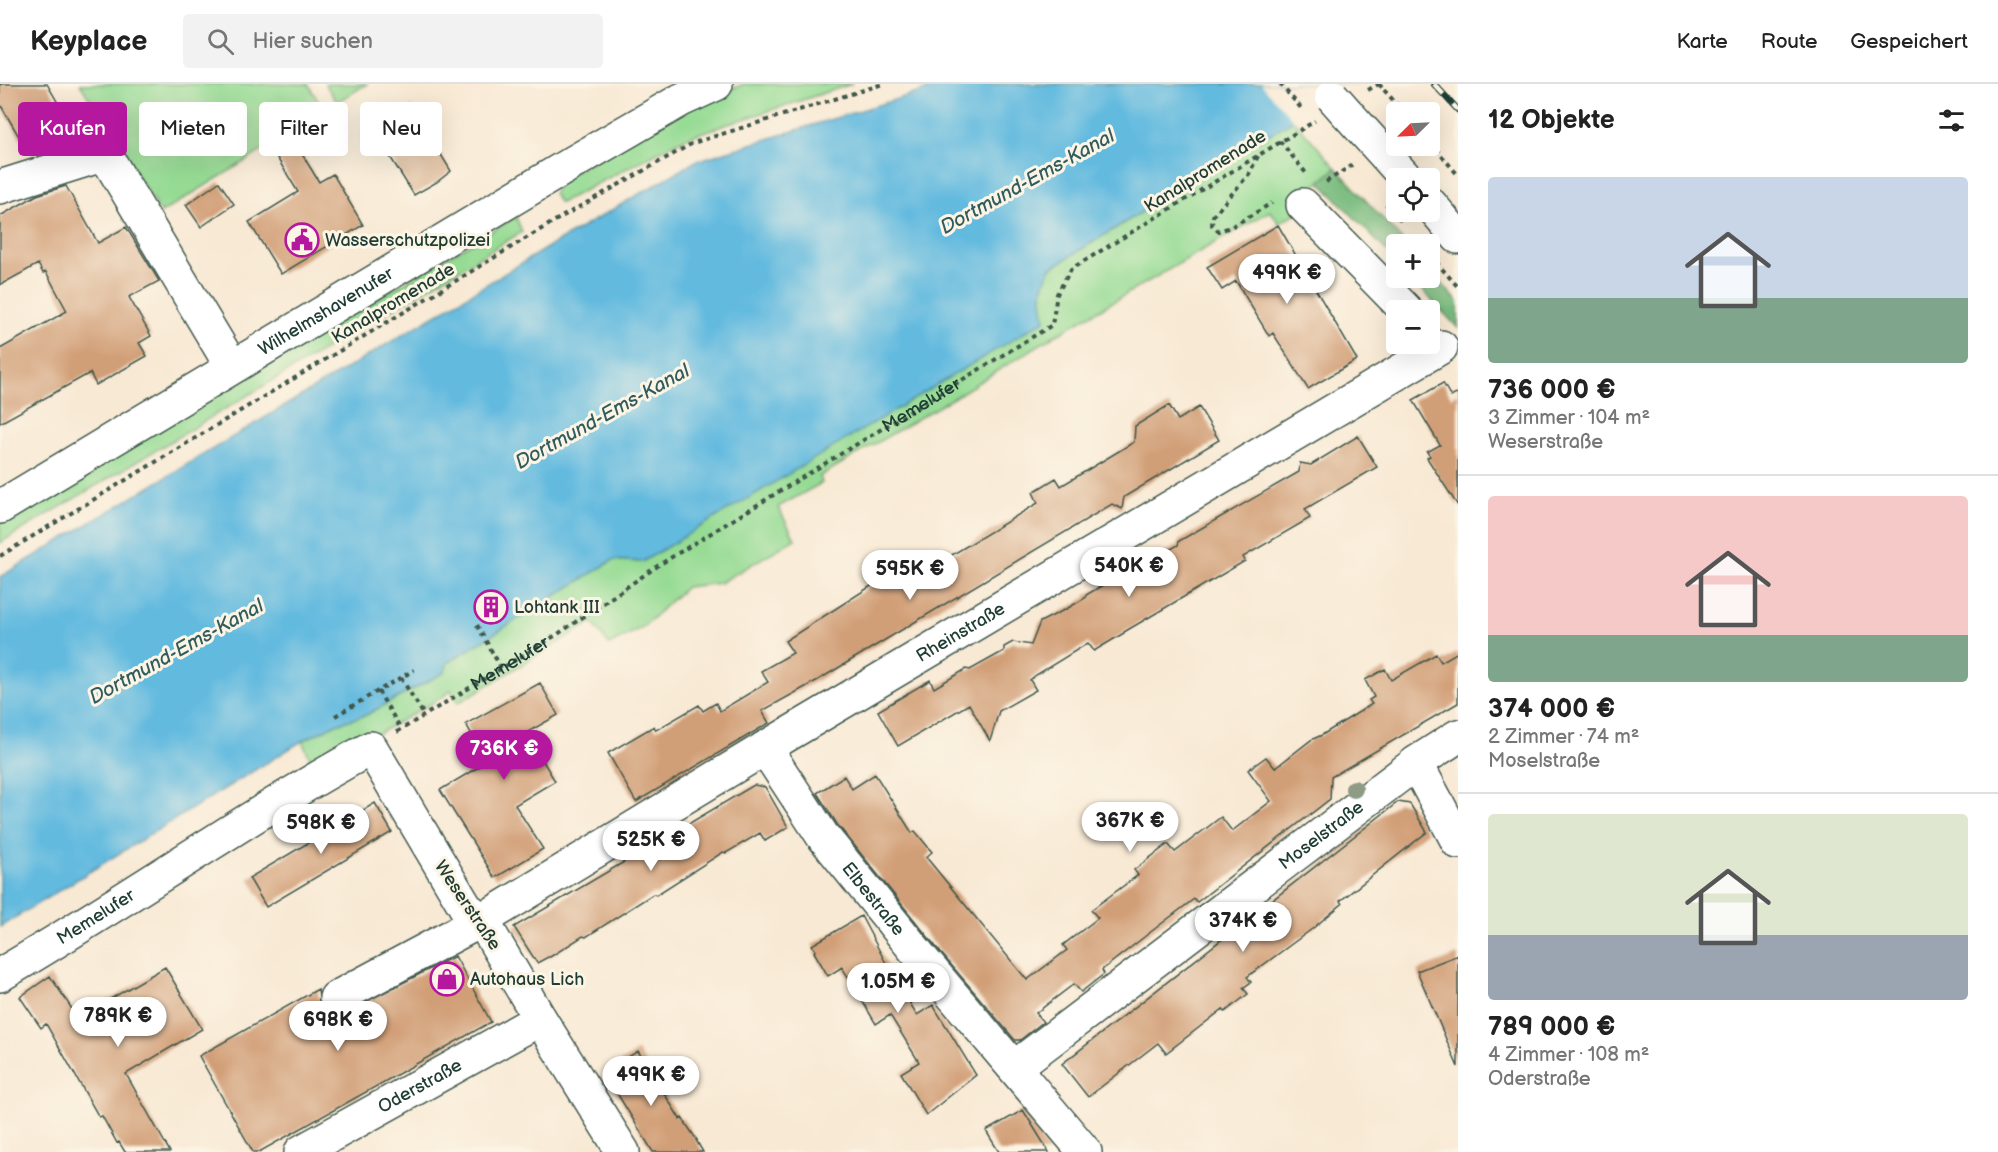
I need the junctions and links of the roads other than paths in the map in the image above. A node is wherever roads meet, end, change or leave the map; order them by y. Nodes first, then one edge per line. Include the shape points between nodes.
1 (716, 84) edge
2 (1321, 84) edge
3 (1397, 168) edge
4 (0, 187) edge
5 (1310, 195) road end
6 (1440, 216) edge
7 (1458, 237) edge
8 (1398, 300) edge
9 (1443, 349) edge
10 (232, 367) junction
11 (0, 507) edge
12 (1458, 736) edge
13 (370, 748) joint
14 (765, 748) junction
15 (1416, 763) junction
16 (1458, 842) edge
17 (482, 920) junction
18 (0, 975) edge
19 (336, 998) dead end
20 (540, 1019) junction
21 (1016, 1067) junction
22 (301, 1152) edge
23 (623, 1152) edge
24 (1085, 1152) edge

1 - 10 street, Wilhelmshavenufer via 569,165
2 - 3 street, bridge
4 - 10 street via 105,154
5 - 8 street
6 - 7 street
9 - 14 street, Rheinstraße
10 - 11 street, Wilhelmshavenufer
12 - 15 street, Moselstraße
13 - 17 street, Weserstraße via 466,908
13 - 18 street, Memelufer via 258,813
14 - 17 street, Rheinstraße
14 - 21 street, Elbestraße via 822,835
15 - 16 street
15 - 21 street, Moselstraße
17 - 19 street, Rheinstraße
17 - 20 street, Weserstraße
20 - 22 street, Oderstraße
20 - 23 street, Weserstraße
21 - 24 street, Elbestraße

